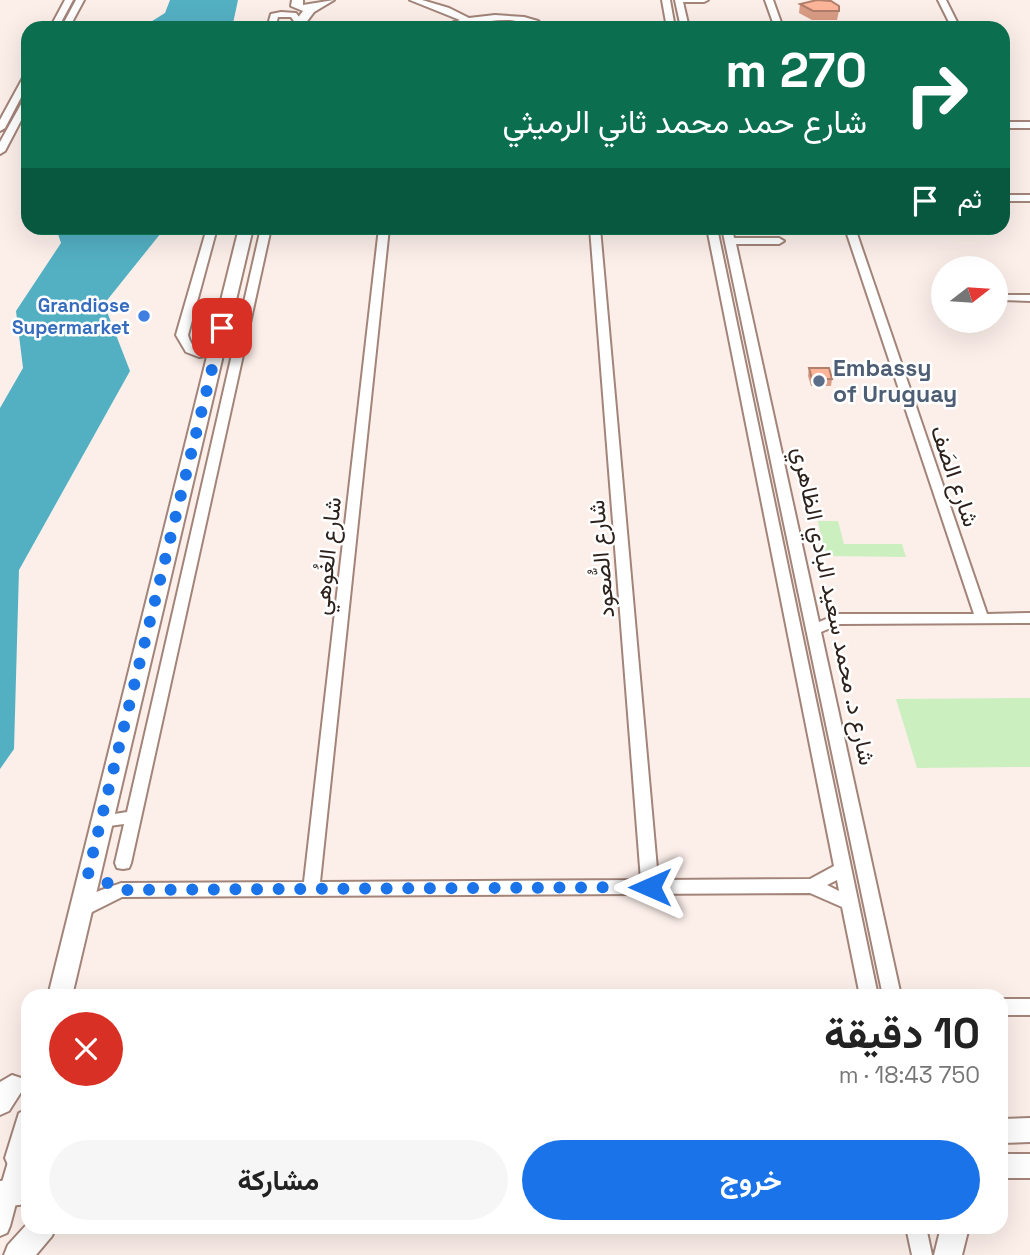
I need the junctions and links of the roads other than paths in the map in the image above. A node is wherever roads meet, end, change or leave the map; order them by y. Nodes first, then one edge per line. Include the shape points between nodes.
1 (69, 0) edge
2 (80, 0) edge
3 (298, 0) edge
4 (329, 0) edge
5 (414, 0) edge
6 (666, 0) edge
7 (679, 0) edge
8 (704, 0) edge
9 (769, 0) edge
10 (942, 0) edge
11 (314, 7) junction
12 (51, 8) dead end
13 (62, 13) junction
14 (466, 20) junction
15 (58, 21) edge
16 (69, 21) edge
17 (273, 21) edge
18 (296, 21) edge
19 (302, 21) edge
20 (463, 21) edge
21 (469, 21) edge
22 (670, 21) edge
23 (684, 21) edge
24 (776, 21) edge
25 (952, 21) edge
26 (21, 89) edge
27 (16, 98) junction
28 (21, 98) edge
29 (0, 104) edge
30 (21, 111) edge
31 (1010, 125) edge
32 (1030, 125) edge
33 (0, 128) edge
34 (1010, 131) edge
35 (1030, 131) edge
36 (0, 151) edge
37 (1010, 198) edge
38 (1030, 198) edge
39 (210, 235) edge
40 (383, 235) edge
41 (595, 235) edge
42 (714, 235) edge
43 (852, 235) edge
44 (244, 238) edge
45 (264, 238) edge
46 (730, 241) edge
47 (779, 241) dead end
48 (718, 254) junction
49 (1008, 298) edge
50 (1030, 298) edge
51 (216, 352) junction
52 (200, 414) junction
53 (224, 415) junction
54 (808, 606) junction
55 (982, 618) junction
56 (1030, 618) edge
57 (838, 619) junction
58 (814, 630) junction
59 (133, 817) junction
60 (102, 821) junction
61 (835, 825) junction
62 (856, 826) junction
63 (123, 863) dead end
64 (844, 869) junction
65 (88, 873) junction
66 (811, 886) junction
67 (650, 887) junction
68 (311, 889) junction
69 (121, 890) junction
70 (850, 903) junction
71 (79, 910) junction
72 (62, 989) edge
73 (868, 989) edge
74 (891, 989) edge
75 (1008, 1007) edge
76 (1030, 1007) edge
77 (21, 1141) edge
78 (15, 1158) edge
79 (1008, 1166) edge
80 (1030, 1166) edge
81 (12, 1193) edge
82 (0, 1226) edge
83 (36, 1234) edge
84 (918, 1234) edge
85 (942, 1234) edge
86 (953, 1234) edge
87 (19, 1255) edge
88 (922, 1255) edge
89 (947, 1255) edge

1 - 13 street
2 - 16 street
3 - 11 main road via 298,7
4 - 11 main road
5 - 14 street
6 - 22 street
7 - 8 street
7 - 23 street
9 - 24 street
10 - 25 street
11 - 19 main road
12 - 13 street
13 - 15 street
14 - 20 street
14 - 21 street
17 - 18 street via 278,14 293,15
26 - 27 street
27 - 28 street
27 - 29 street
27 - 33 street
30 - 36 street
31 - 32 street
34 - 35 street
37 - 38 street
39 - 51 street via 182,335 192,351
40 - 68 street, شارع الغُوهي
41 - 67 street, شارع الصُّعود
42 - 48 street, شارع د. محمد سعيد البادي الظاهري
43 - 55 street, شارع الصَف
44 - 45 street
44 - 51 main road
45 - 53 street
46 - 47 street
46 - 48 street
46 - 54 street, شارع د. محمد سعيد البادي الظاهري
48 - 61 street, شارع د. محمد سعيد البادي الظاهري
49 - 50 street
51 - 52 main road
52 - 53 street
52 - 60 main road
53 - 59 street
54 - 57 street
54 - 58 street, شارع د. محمد سعيد البادي الظاهري
55 - 56 street
55 - 57 street
57 - 58 street
58 - 62 street, شارع د. محمد سعيد البادي الظاهري
59 - 60 street
59 - 63 street
60 - 65 main road
61 - 62 street via 845,821
61 - 64 street, شارع د. محمد سعيد البادي الظاهري
62 - 74 street, شارع د. محمد سعيد البادي الظاهري
64 - 66 street
64 - 70 street, شارع د. محمد سعيد البادي الظاهري
65 - 69 street
65 - 71 main road
66 - 67 street
66 - 70 street
67 - 68 street
68 - 69 street
69 - 71 street
70 - 73 street, شارع د. محمد سعيد البادي الظاهري
71 - 72 main road
75 - 76 street
77 - 78 main road
78 - 81 street
79 - 80 main road
81 - 82 street
83 - 87 main road
84 - 88 street
85 - 89 street
86 - 89 main road

